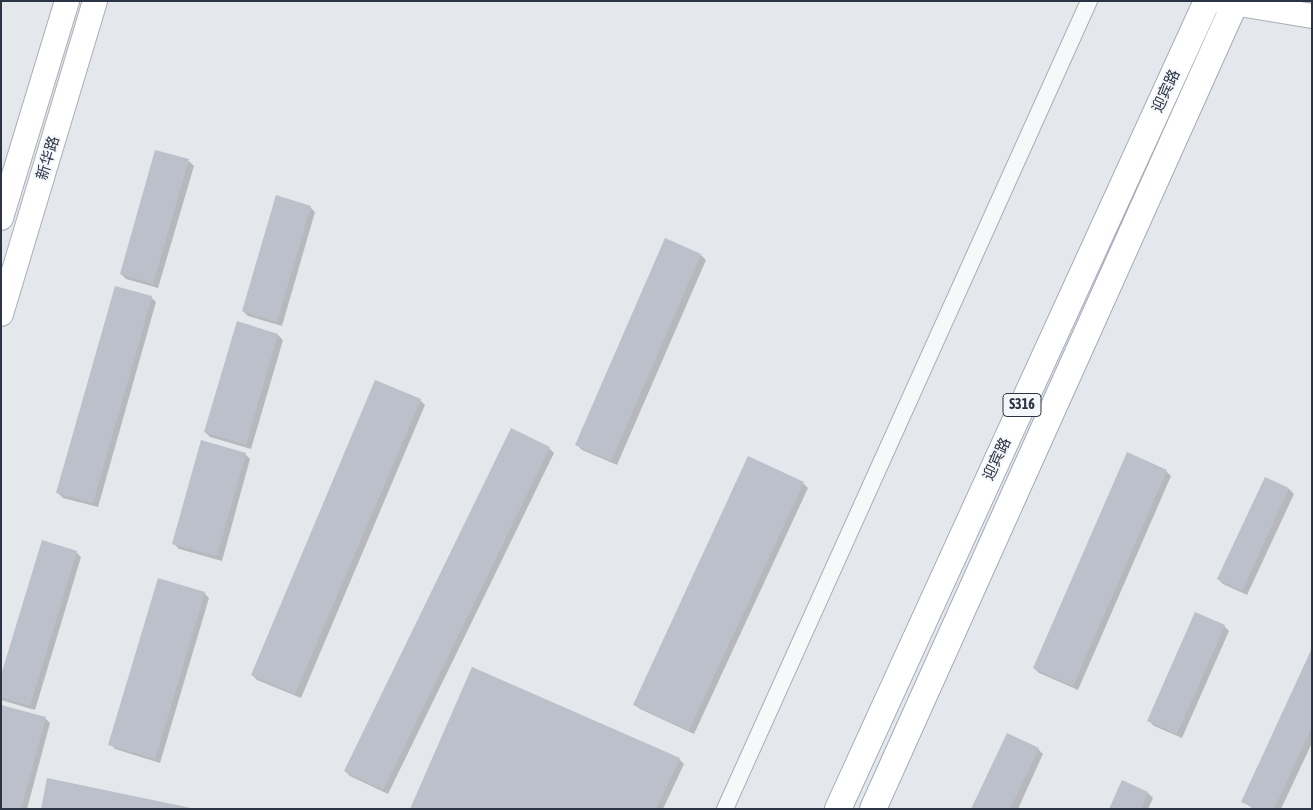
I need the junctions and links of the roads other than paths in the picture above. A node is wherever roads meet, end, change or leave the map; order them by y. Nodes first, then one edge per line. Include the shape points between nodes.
1 (67, 1) edge
2 (95, 1) edge
3 (1089, 1) edge
4 (1206, 1) edge
5 (1231, 2) edge
6 (1312, 16) edge
7 (1, 218) edge
8 (1, 314) edge
9 (725, 809) edge
10 (838, 809) edge
11 (873, 809) edge

1 - 7 main road, 新华路
2 - 8 main road, 新华路
3 - 9 street
4 - 10 main road, 迎宾路 / S316
5 - 6 main road
5 - 11 main road, 迎宾路 / S316

